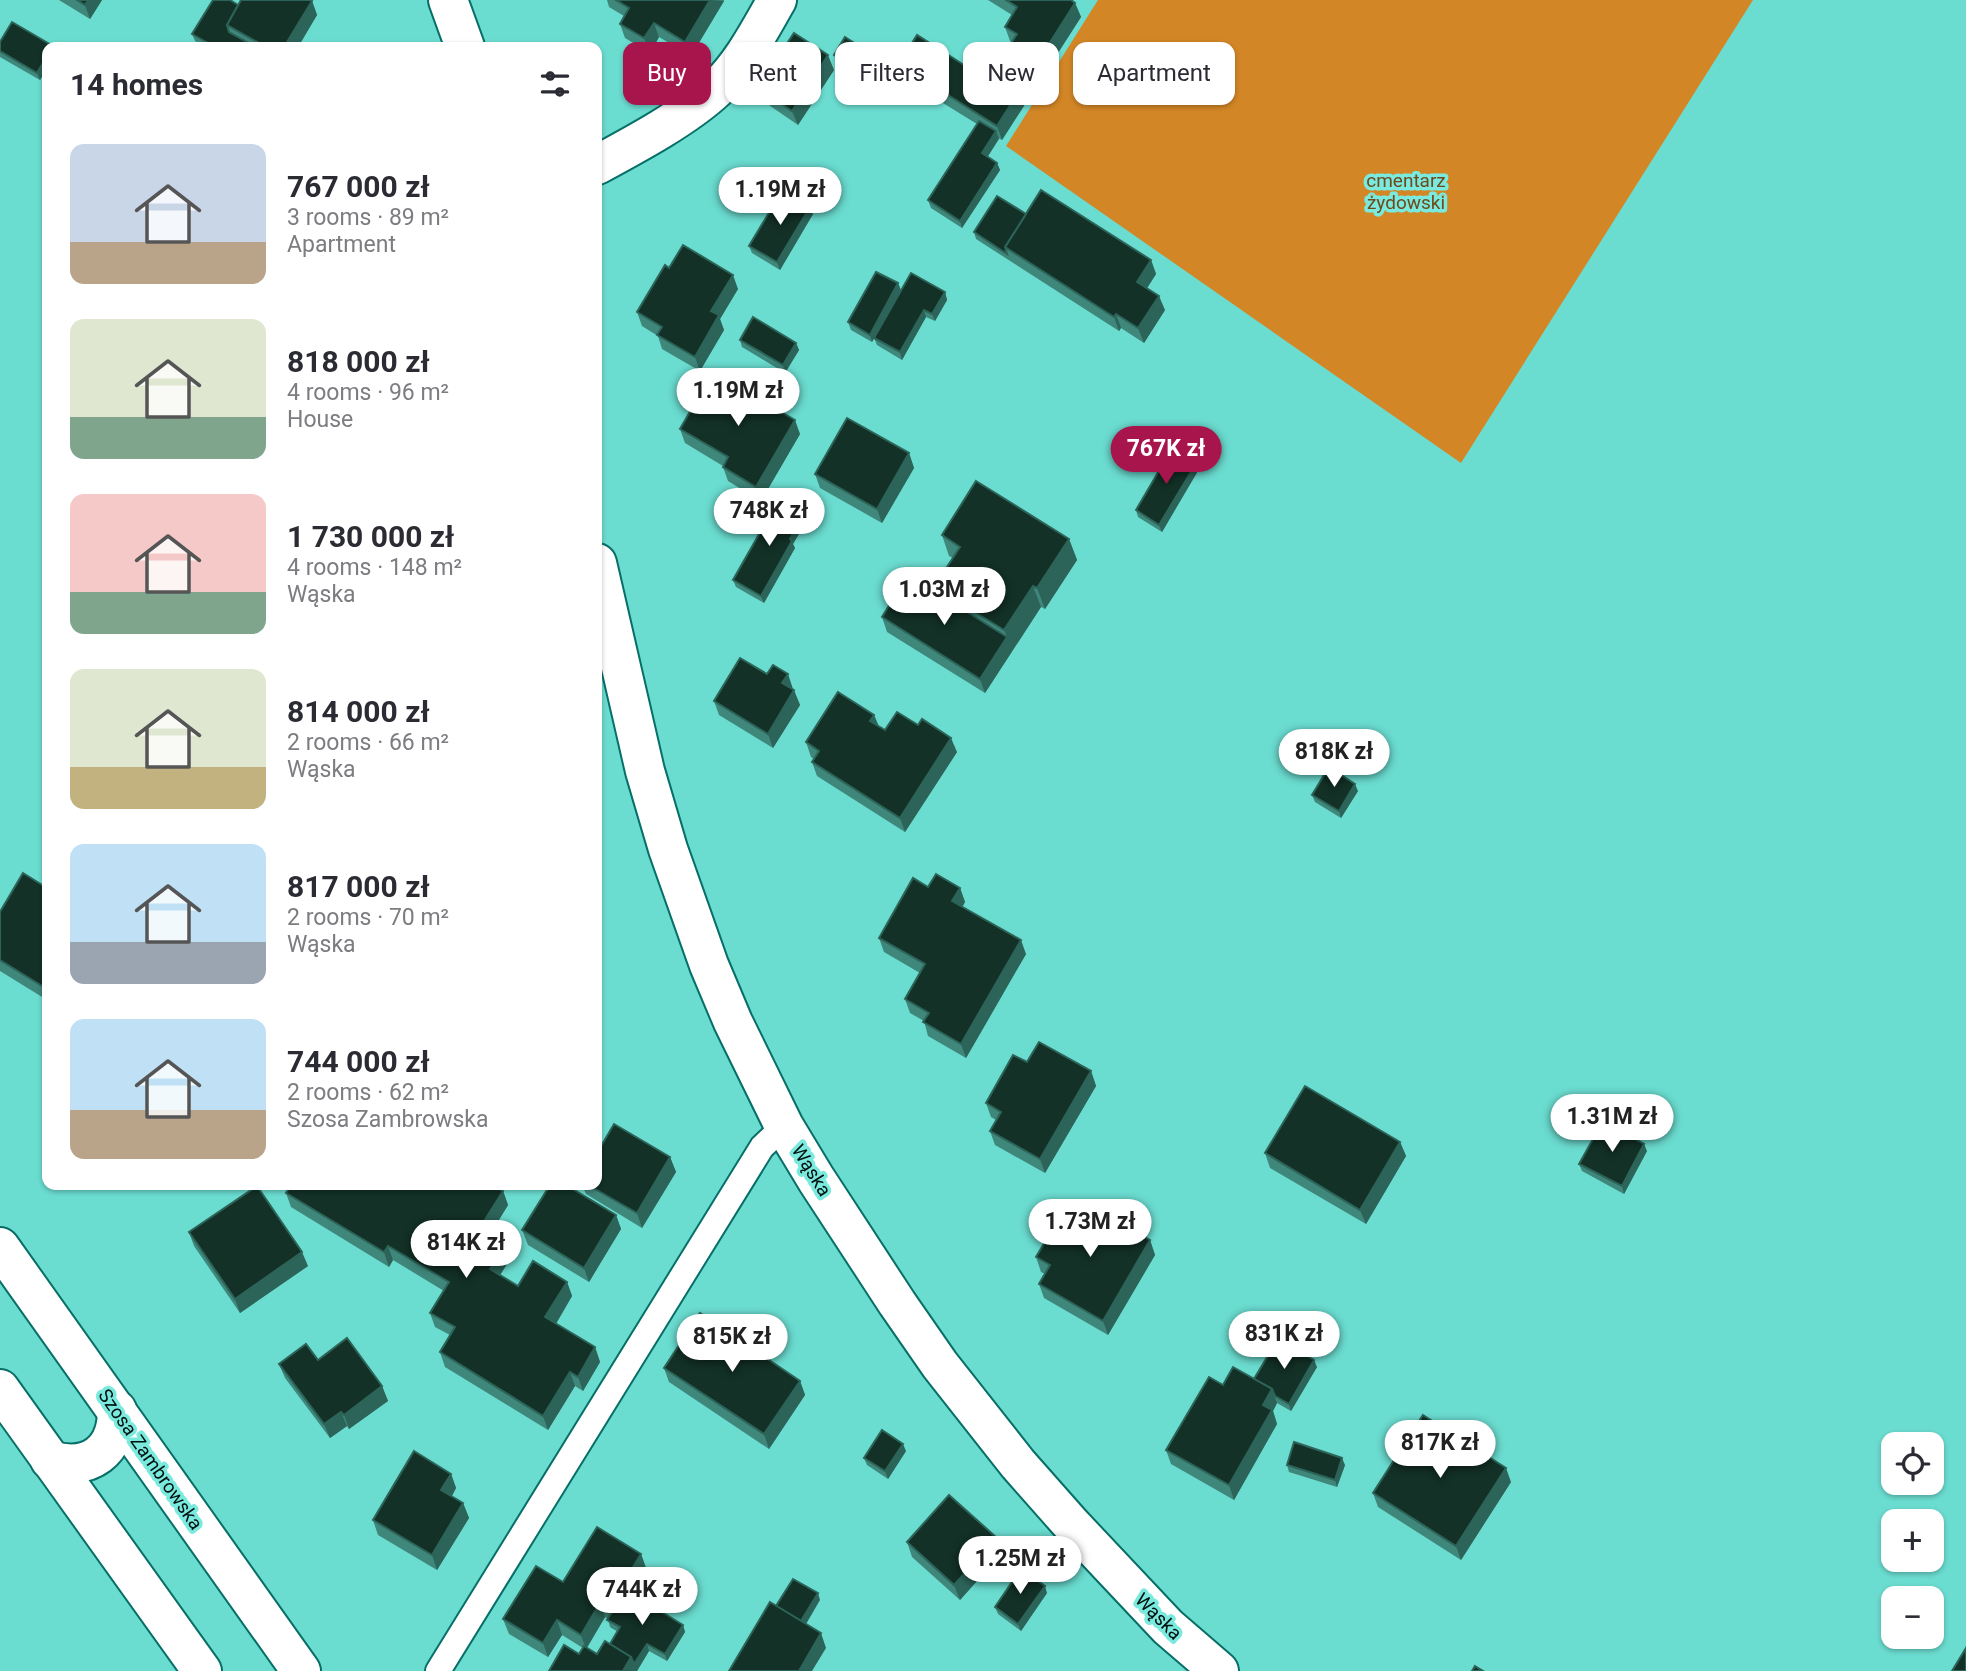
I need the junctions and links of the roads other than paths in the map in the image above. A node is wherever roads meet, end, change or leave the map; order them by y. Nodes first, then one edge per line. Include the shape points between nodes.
1 (447, 0) edge
2 (777, 0) edge
3 (463, 42) edge
4 (602, 162) edge
5 (602, 585) edge
6 (784, 1126) junction
7 (0, 1247) edge
8 (0, 1388) edge
9 (117, 1410) junction
10 (50, 1460) junction
11 (202, 1671) edge
12 (301, 1671) edge
13 (438, 1671) edge
14 (1219, 1671) edge

1 - 3 street
2 - 4 street via 716,89
5 - 6 street, Wąska via 668,849 713,977
6 - 13 lane via 762,1147
6 - 14 street, Wąska via 897,1303 1018,1464 1168,1627
7 - 9 street, Szosa Zambrowska
8 - 10 street
9 - 10 street via 112,1439 98,1455 79,1464
9 - 12 street, Szosa Zambrowska
10 - 11 street

